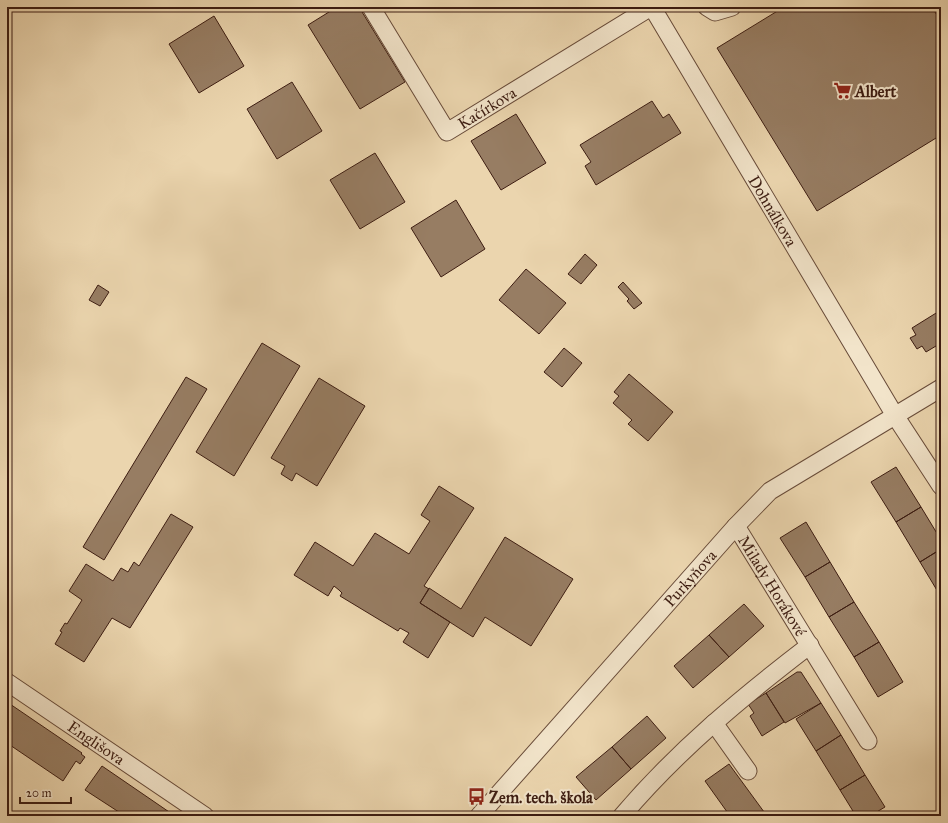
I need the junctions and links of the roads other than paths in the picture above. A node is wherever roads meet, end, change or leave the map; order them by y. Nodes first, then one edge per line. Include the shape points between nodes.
1 (371, 7) edge
2 (652, 7) edge
3 (707, 7) edge
4 (732, 7) edge
5 (941, 388) edge
6 (894, 414) junction
7 (941, 486) edge
8 (736, 526) junction
9 (810, 645) junction
10 (7, 682) edge
11 (714, 723) junction
12 (868, 741) dead end
13 (748, 771) dead end
14 (629, 813) edge
15 (205, 816) edge
16 (479, 816) edge

1 - 2 street, Kačírkova via 447,132
2 - 6 street, Dohnálkova
3 - 4 street via 715,12
5 - 6 street, Purkyňova
6 - 7 street, Dohnálkova
6 - 8 street, Purkyňova via 770,491
8 - 9 street, Milady Horákové
8 - 16 street, Purkyňova
9 - 11 street, Milady Horákové
9 - 12 street, Milady Horákové
10 - 15 street, Englišova
11 - 13 street
11 - 14 street, Milady Horákové via 691,743

